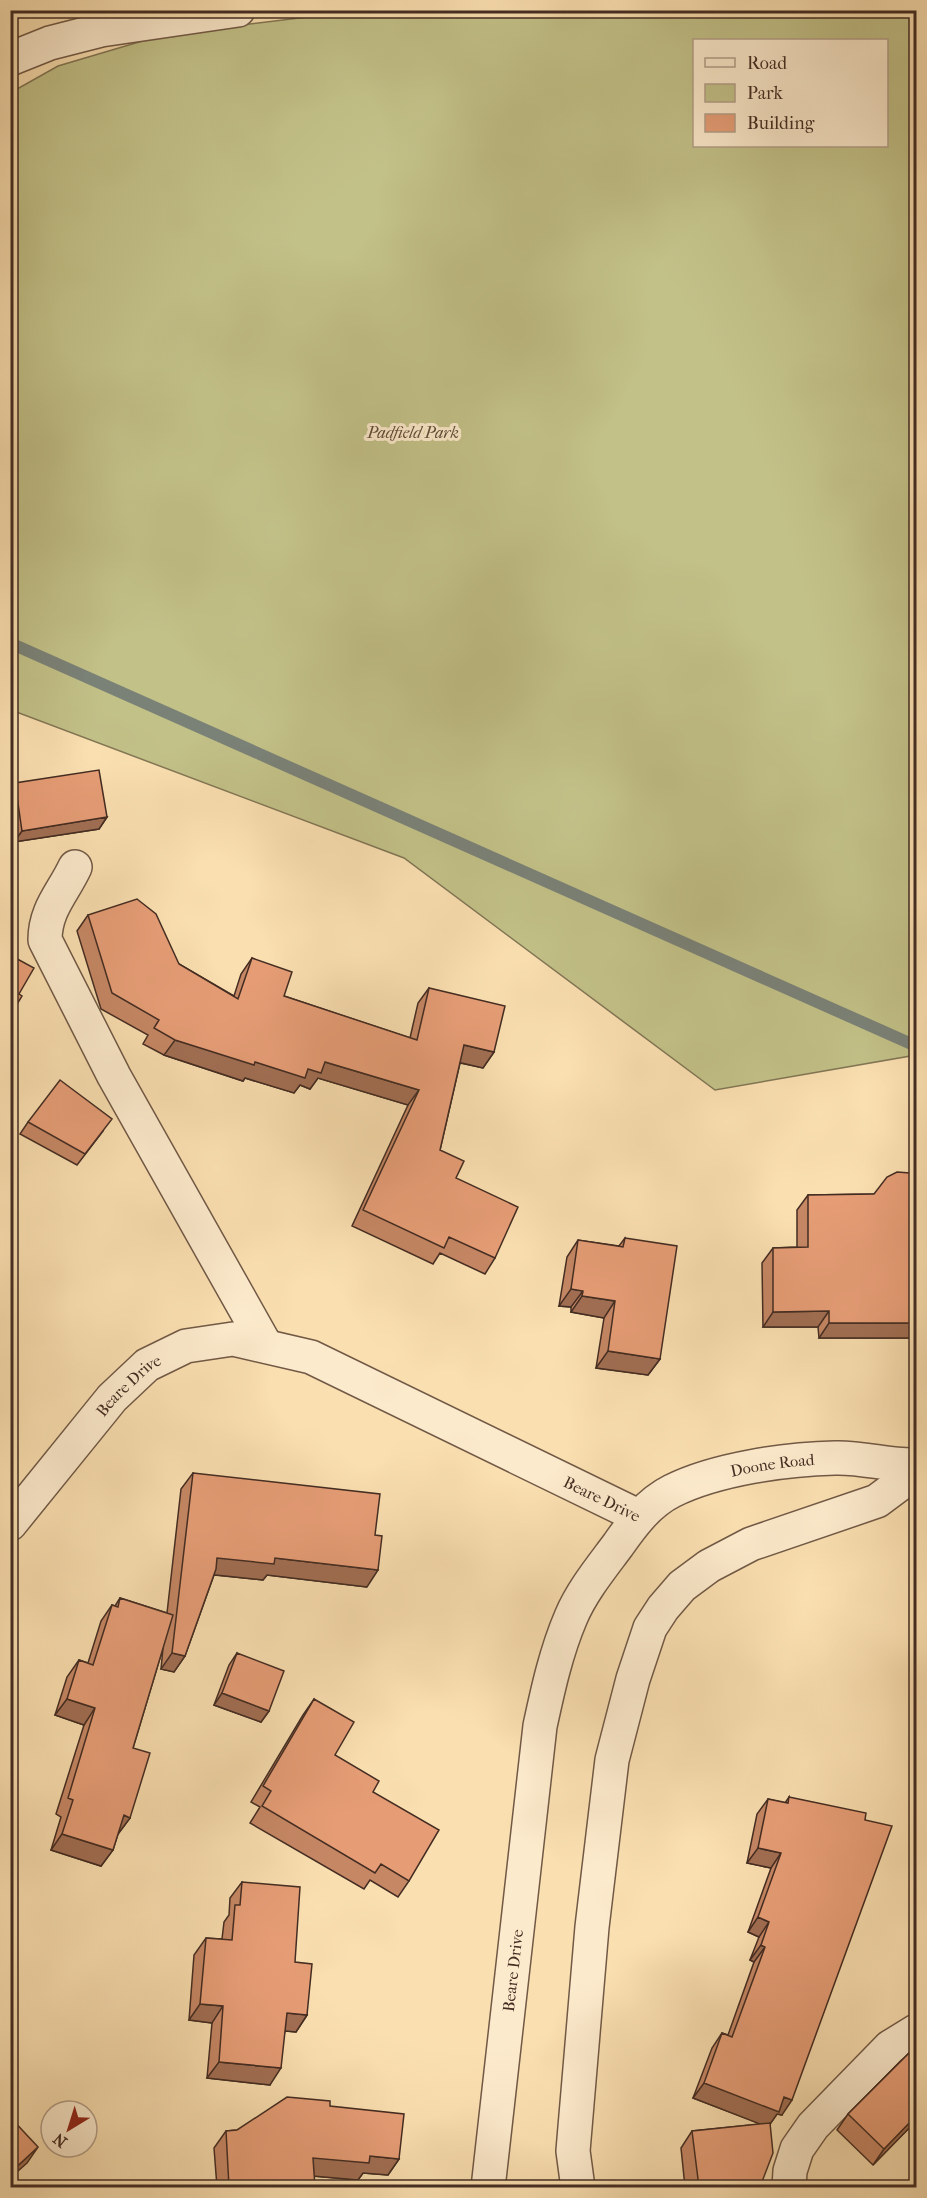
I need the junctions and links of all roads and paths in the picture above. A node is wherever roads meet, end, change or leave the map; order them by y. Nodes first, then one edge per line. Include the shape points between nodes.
1 (238, 10) edge
2 (10, 59) edge
3 (75, 867) dead end
4 (266, 1346) junction
5 (916, 1465) edge
6 (916, 1472) edge
7 (638, 1516) junction
8 (10, 1524) edge
9 (916, 2031) edge
10 (488, 2187) edge
11 (578, 2187) edge
12 (789, 2187) edge

1 - 2 street via 101,30
3 - 4 street via 51,908 45,940 114,1076
4 - 7 street, Beare Drive via 311,1357
4 - 8 street, Beare Drive via 233,1339 186,1346 147,1365 112,1398
5 - 7 street, Doone Road via 837,1458 776,1463 706,1477 670,1491
6 - 11 street via 878,1501 751,1544 709,1566 682,1586 650,1628 612,1760 592,1927 573,2151
7 - 10 street, Beare Drive via 572,1616 552,1670 540,1726
9 - 12 street via 890,2047 813,2126 797,2149

